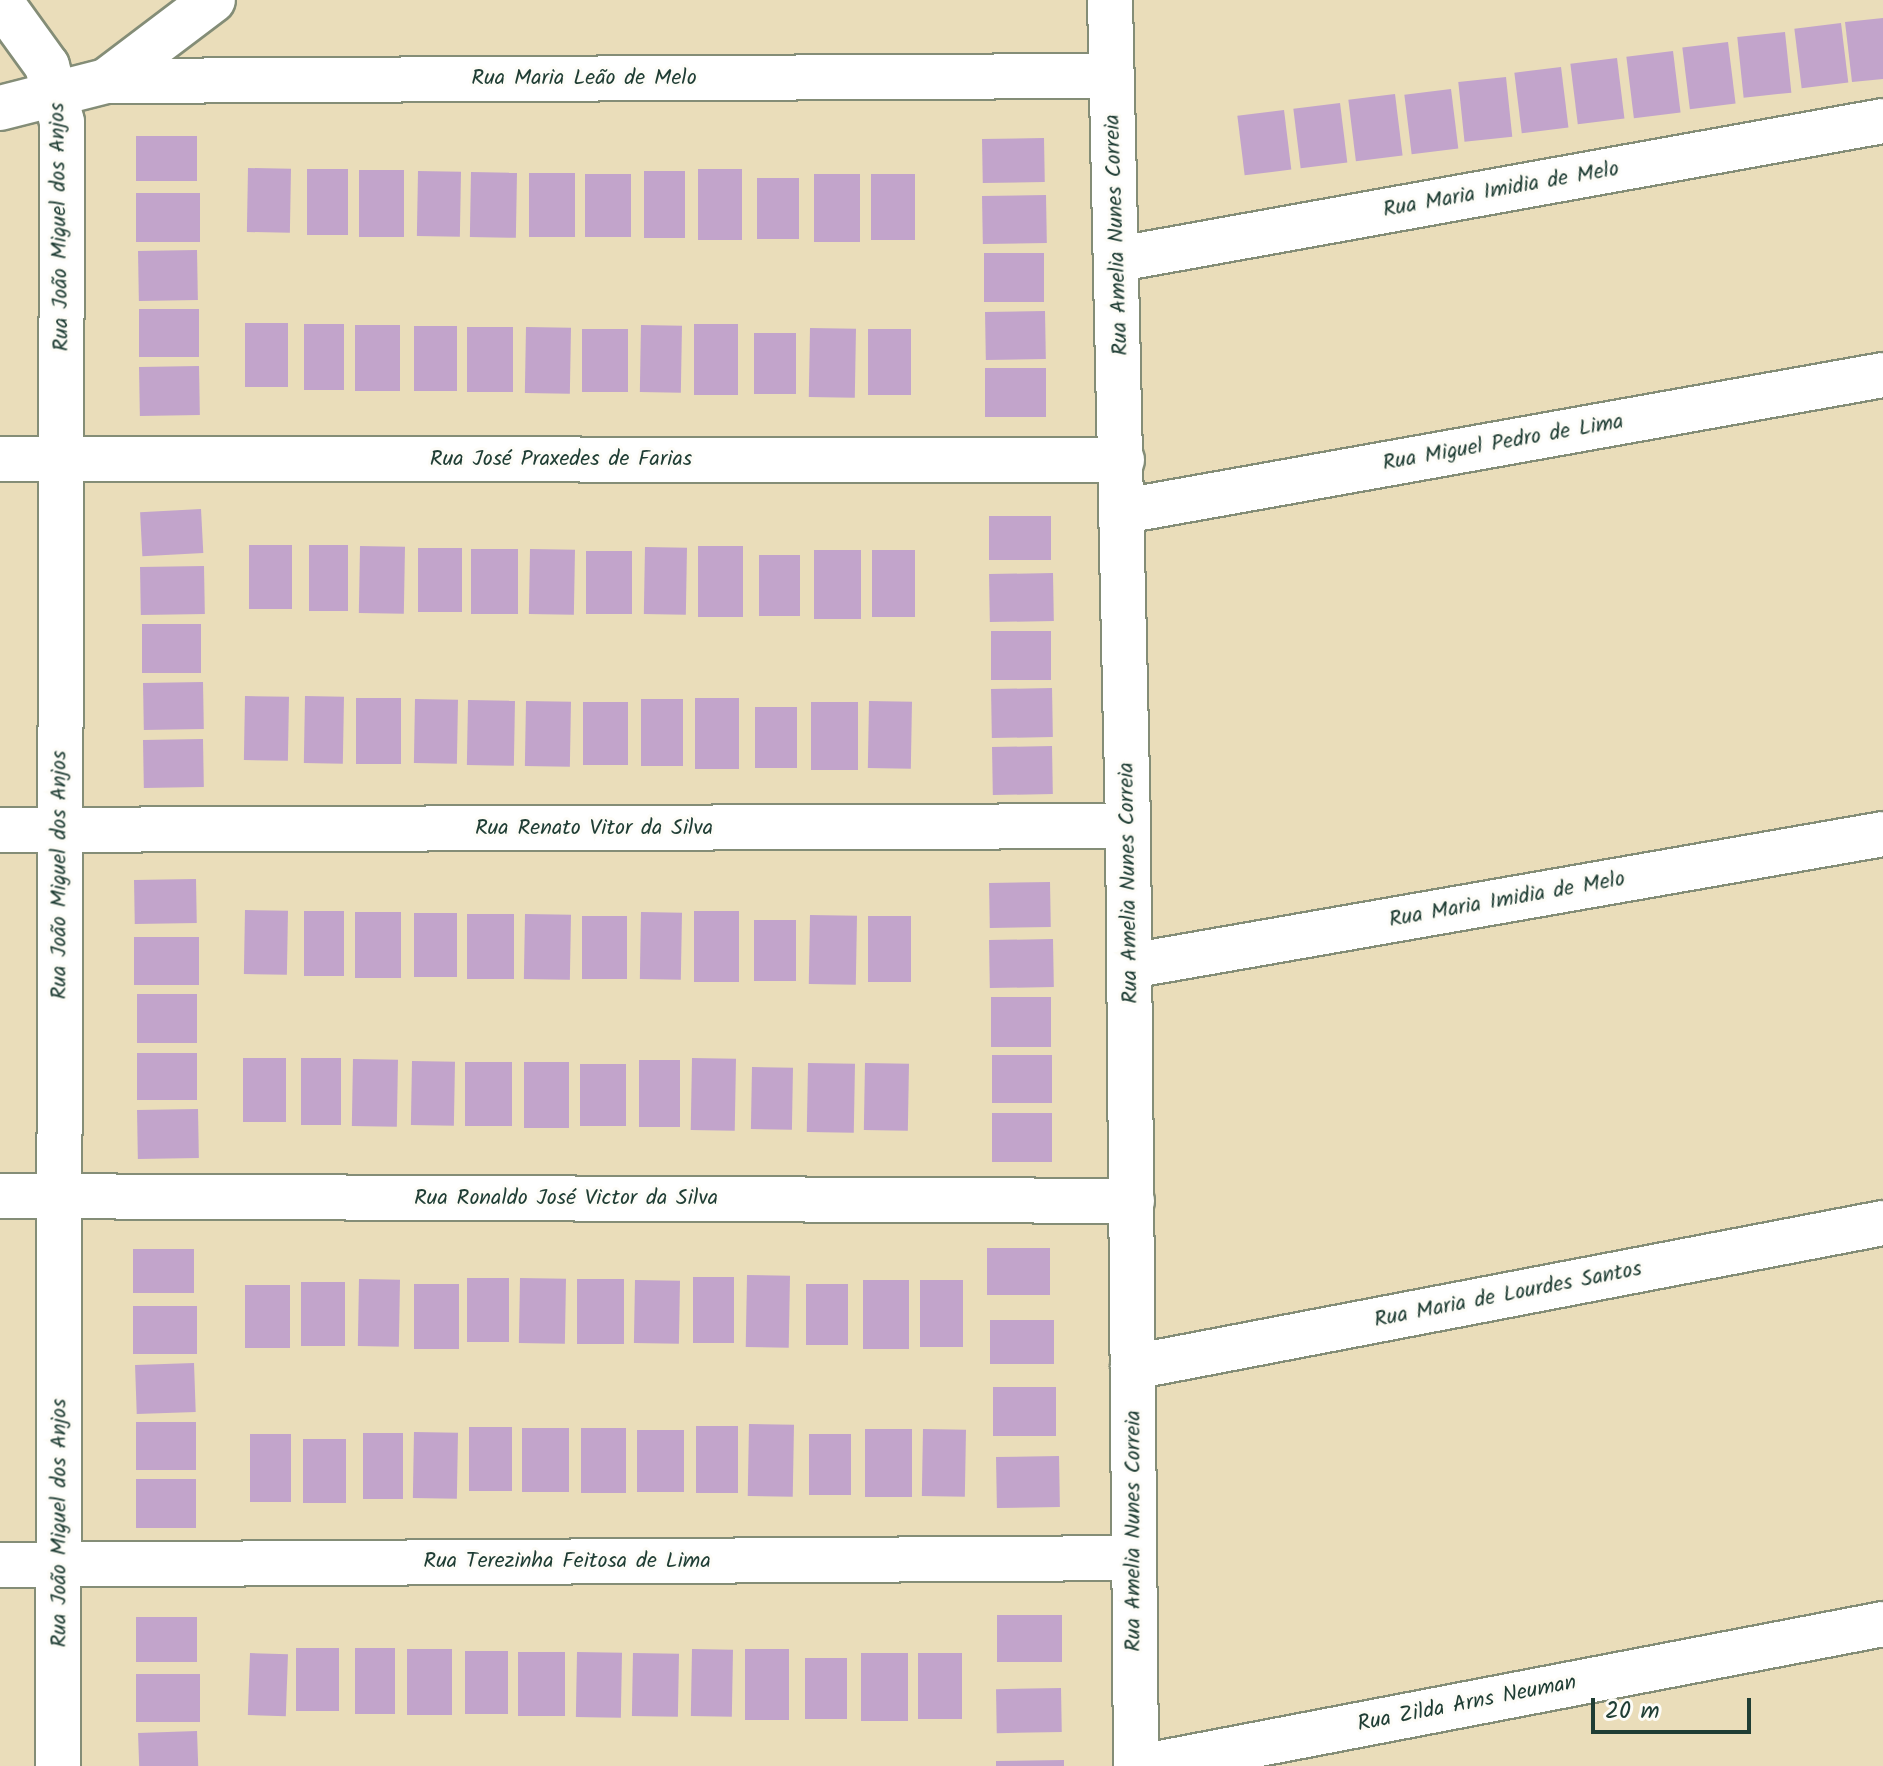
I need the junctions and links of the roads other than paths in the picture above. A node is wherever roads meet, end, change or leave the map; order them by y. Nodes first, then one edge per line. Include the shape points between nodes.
1 (213, 0) edge
2 (1110, 0) edge
3 (0, 1) edge
4 (1111, 76) junction
5 (106, 81) junction
6 (58, 93) junction
7 (0, 108) edge
8 (1883, 121) edge
9 (1119, 259) junction
10 (1883, 375) edge
11 (0, 459) edge
12 (1122, 460) junction
13 (64, 461) junction
14 (1124, 511) junction
15 (1128, 826) junction
16 (0, 830) edge
17 (59, 832) junction
18 (1883, 834) edge
19 (1130, 966) junction
20 (0, 1196) edge
21 (61, 1198) junction
22 (1132, 1201) junction
23 (1883, 1223) edge
24 (1133, 1367) junction
25 (1134, 1558) junction
26 (0, 1565) edge
27 (60, 1565) junction
28 (1883, 1624) edge
29 (58, 1766) edge
30 (1136, 1766) edge
31 (1145, 1766) edge

1 - 5 street
2 - 4 street, Rua Amelia Nunes Correia
3 - 6 street, Rua João Miguel dos Anjos via 47,66
4 - 5 street, Rua Maria Leão de Melo
4 - 9 street, Rua Amelia Nunes Correia
5 - 6 street, Rua Maria Leão de Melo
6 - 7 street, Rua Maria Leão de Melo
6 - 13 street, Rua João Miguel dos Anjos
8 - 9 street, Rua Maria Imidia de Melo
9 - 12 street, Rua Amelia Nunes Correia
10 - 14 street, Rua Miguel Pedro de Lima
11 - 13 street, Rua José Praxedes de Farias
12 - 13 street, Rua José Praxedes de Farias
12 - 14 street, Rua Amelia Nunes Correia
13 - 17 street, Rua João Miguel dos Anjos
14 - 15 street, Rua Amelia Nunes Correia
15 - 17 street, Rua Renato Vitor da Silva
15 - 19 street, Rua Amelia Nunes Correia
16 - 17 street, Rua Renato Vitor da Silva
17 - 21 street, Rua João Miguel dos Anjos
18 - 19 street, Rua Maria Imidia de Melo
19 - 22 street, Rua Amelia Nunes Correia
20 - 21 street, Rua Ronaldo José Victor da Silva
21 - 22 street, Rua Ronaldo José Victor da Silva
21 - 27 street, Rua João Miguel dos Anjos
22 - 24 street, Rua Amelia Nunes Correia
23 - 24 street, Rua Maria de Lourdes Santos
24 - 25 street, Rua Amelia Nunes Correia
25 - 27 street, Rua Terezinha Feitosa de Lima
25 - 30 street, Rua Amelia Nunes Correia
26 - 27 street, Rua Terezinha Feitosa de Lima
27 - 29 street, Rua João Miguel dos Anjos
28 - 31 street, Rua Zilda Arns Neuman

